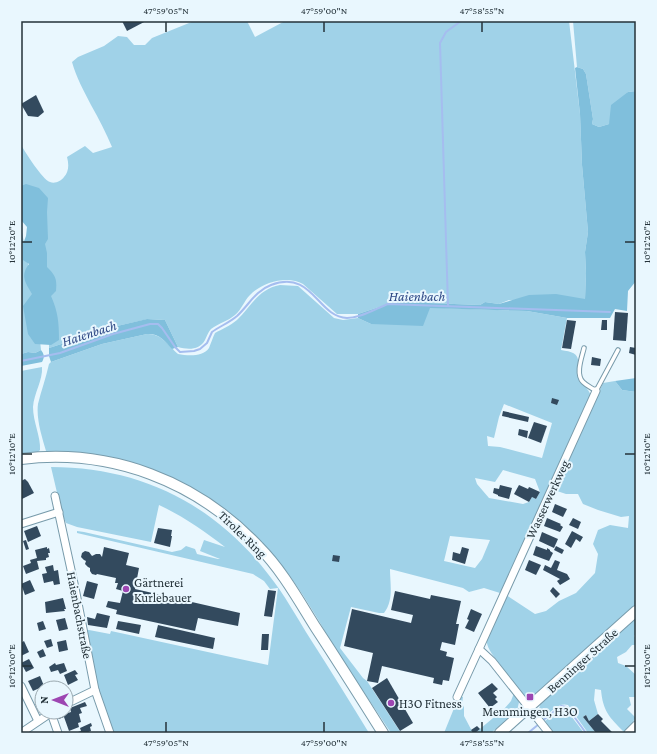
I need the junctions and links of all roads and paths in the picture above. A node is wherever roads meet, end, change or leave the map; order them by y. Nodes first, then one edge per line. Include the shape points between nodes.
1 (584, 348) dead end
2 (618, 350) dead end
3 (596, 391) junction
4 (21, 459) edge
5 (55, 496) dead end
6 (59, 512) junction
7 (21, 524) edge
8 (636, 611) edge
9 (478, 649) junction
10 (21, 686) edge
11 (95, 690) junction
12 (457, 697) dead end
13 (74, 700) edge
14 (529, 709) junction
15 (54, 720) edge
16 (38, 721) joint
17 (636, 725) edge
18 (21, 733) edge
19 (58, 733) edge
20 (110, 733) edge
21 (383, 733) edge
22 (500, 733) edge
23 (549, 733) edge
24 (628, 733) edge

1 - 3 lane via 580,377
2 - 3 lane, Wasserwerkweg
3 - 9 street, Wasserwerkweg
4 - 21 main road, Tiroler Ring via 84,458 120,465 176,484 228,517 260,548 288,585
5 - 6 street, Haienbachstraße
6 - 7 street
6 - 11 street, Haienbachstraße
8 - 14 main road, Benninger Straße
9 - 12 street, Wasserwerkweg
9 - 14 street via 492,662
10 - 16 street
11 - 13 street
11 - 20 street, Haienbachstraße
14 - 22 main road, Benninger Straße
14 - 23 street
15 - 19 street
16 - 18 street
17 - 24 street

